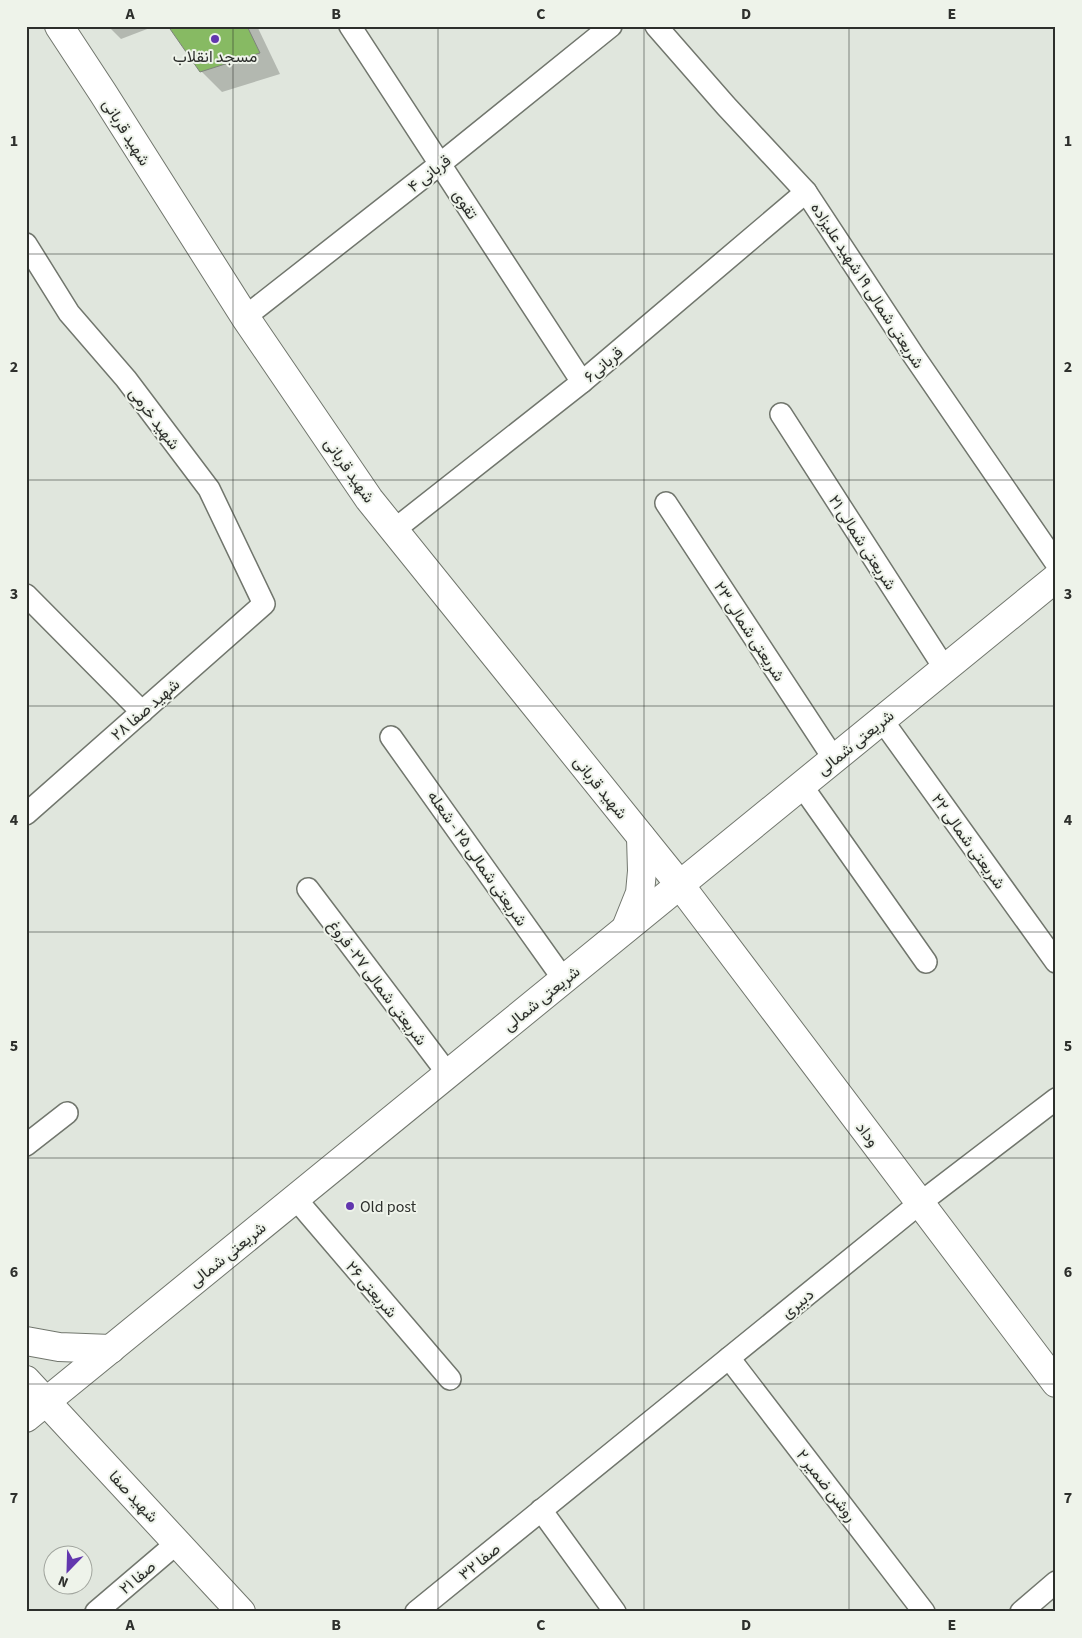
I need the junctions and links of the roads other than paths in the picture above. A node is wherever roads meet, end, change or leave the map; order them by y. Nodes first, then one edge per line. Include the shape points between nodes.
1 (59, 26) edge
2 (350, 26) edge
3 (611, 26) edge
4 (656, 26) edge
5 (440, 164) junction
6 (806, 192) junction
7 (26, 244) edge
8 (244, 317) junction
9 (582, 382) junction
10 (781, 414) dead end
11 (666, 503) dead end
12 (394, 530) junction
13 (1056, 563) edge
14 (1056, 578) edge
15 (26, 595) edge
16 (264, 604) joint
17 (945, 669) junction
18 (142, 712) junction
19 (882, 720) junction
20 (391, 737) dead end
21 (834, 759) junction
22 (802, 786) junction
23 (26, 814) edge
24 (641, 837) junction
25 (680, 885) junction
26 (308, 889) dead end
27 (625, 930) junction
28 (926, 962) dead end
29 (1056, 962) edge
30 (564, 980) junction
31 (448, 1074) junction
32 (1056, 1099) edge
33 (67, 1113) dead end
34 (26, 1145) edge
35 (295, 1198) junction
36 (920, 1203) junction
37 (26, 1342) edge
38 (111, 1349) junction
39 (729, 1358) junction
40 (450, 1379) dead end
41 (26, 1380) edge
42 (1056, 1383) edge
43 (36, 1410) edge
44 (541, 1510) junction
45 (177, 1543) junction
46 (1056, 1582) edge
47 (96, 1612) edge
48 (241, 1612) edge
49 (416, 1612) edge
50 (615, 1612) edge
51 (924, 1612) edge
52 (1022, 1612) edge

1 - 8 main road, شهید قربانی
2 - 5 street, تقوی
3 - 5 street, قربانی ۴
4 - 6 street, شریعتی شمالی ۱۹ شهید علیزاده
5 - 8 street, قربانی ۴
5 - 9 street, تقوی
6 - 9 street, قربانی۶
6 - 13 street, شریعتی شمالی ۱۹ شهید علیزاده
7 - 16 street, شهید خرمی via 69,313 126,379 209,489
8 - 12 main road, شهید قربانی via 369,499
9 - 12 street, قربانی۶
10 - 17 street, شریعتی شمالی ۲۱
11 - 21 street, شریعتی شمالی ۲۳
12 - 24 main road, شهید قربانی
14 - 17 main road, شریعتی شمالی
15 - 18 street
16 - 18 street, شهید صفا ۲۸
17 - 19 main road, شریعتی شمالی
18 - 23 street, شهید صفا ۲۸
19 - 21 main road, شریعتی شمالی
19 - 29 street, شریعتی شمالی ٢٢
20 - 30 street, شریعتی شمالی ۲۵ - شعله
21 - 22 main road, شریعتی شمالی
22 - 25 main road, شریعتی شمالی
22 - 28 street
24 - 25 main road, شهید قربانی
24 - 27 main road via 640,893
25 - 27 main road, شریعتی شمالی
25 - 36 main road, وداد
26 - 31 street, شریعتی شمالی ۲۷- فروغ
27 - 30 main road, شریعتی شمالی
30 - 31 main road, شریعتی شمالی
31 - 35 main road, شریعتی شمالی
32 - 36 street, دبیری
33 - 34 street
35 - 38 main road, شریعتی شمالی
35 - 40 street, شریعتی ۲۶
36 - 39 street, دبیری
36 - 42 main road, وداد
37 - 38 main road
38 - 43 main road, شریعتی شمالی
39 - 44 street, دبیری
39 - 51 street, روشن ضمیر ۲
41 - 43 main road, شهید صفا
43 - 45 main road, شهید صفا
44 - 49 street, صفا ۳۲
44 - 50 street
45 - 47 street, صفا ۲۱
45 - 48 main road, شهید صفا
46 - 52 street

